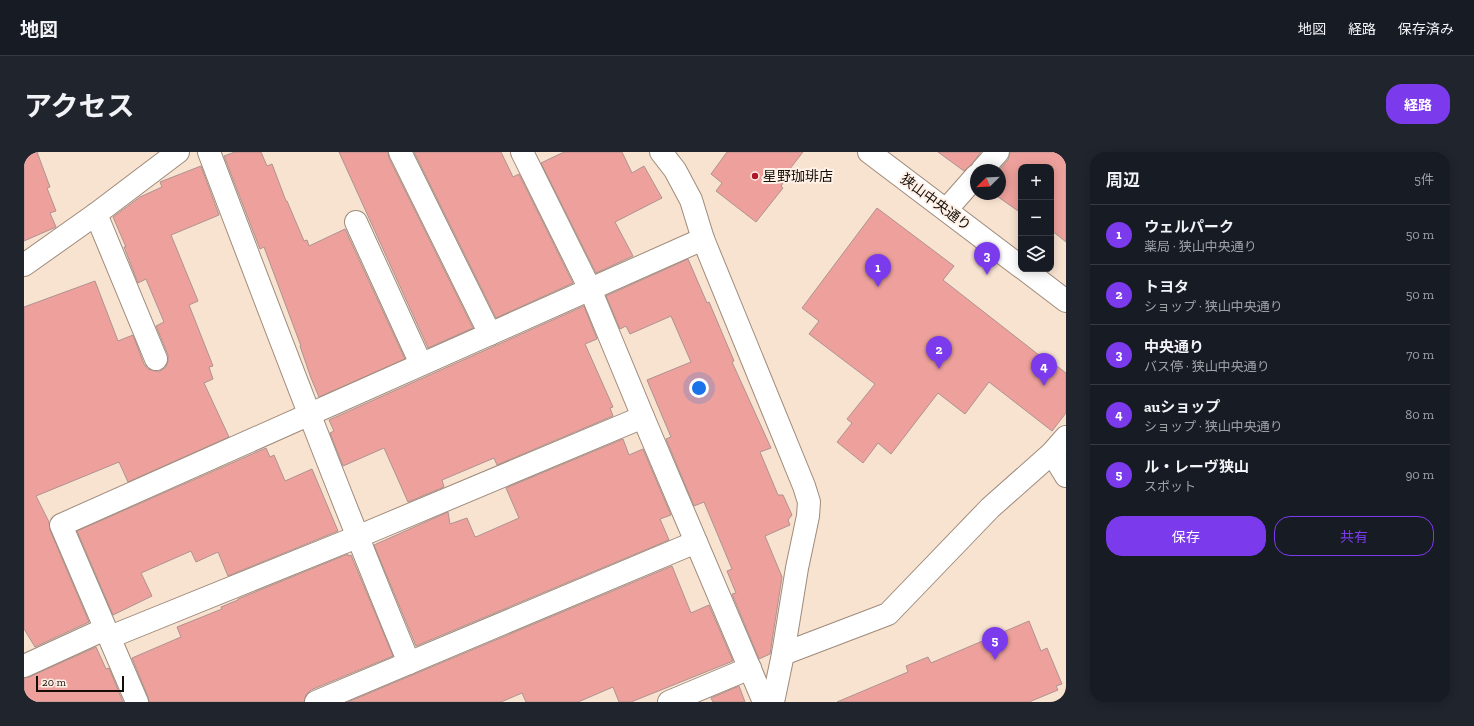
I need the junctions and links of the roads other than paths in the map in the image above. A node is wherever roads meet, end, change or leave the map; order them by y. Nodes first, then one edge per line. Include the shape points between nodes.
1 (178, 152) edge
2 (209, 152) edge
3 (400, 152) edge
4 (522, 152) edge
5 (660, 152) edge
6 (870, 152) edge
7 (998, 152) edge
8 (987, 164) edge
9 (970, 183) edge
10 (946, 210) junction
11 (96, 214) junction
12 (356, 222) dead end
13 (703, 239) junction
14 (1018, 264) edge
15 (24, 265) edge
16 (1028, 272) edge
17 (590, 289) junction
18 (1066, 301) edge
19 (490, 334) junction
20 (156, 359) dead end
21 (421, 364) junction
22 (309, 416) junction
23 (643, 417) junction
24 (1059, 445) edge
25 (1066, 476) edge
26 (357, 537) junction
27 (696, 542) junction
28 (108, 633) junction
29 (783, 654) junction
30 (409, 663) junction
31 (24, 666) edge
32 (750, 668) junction
33 (137, 702) edge
34 (316, 702) edge
35 (669, 702) edge
36 (764, 702) edge
37 (773, 702) edge

1 - 11 street
2 - 22 street
3 - 19 street
4 - 17 street
5 - 13 street via 675,170 691,200
6 - 10 street, 狭山中央通り
7 - 8 street
9 - 10 street
10 - 14 street, 狭山中央通り
11 - 15 street
11 - 20 street
12 - 21 street
13 - 17 street
13 - 29 street via 809,502
16 - 18 street
17 - 19 street
17 - 23 street
19 - 21 street
21 - 22 street
22 - 26 street
22 - 28 street via 61,525
23 - 26 street
23 - 27 street
24 - 25 street
24 - 29 street via 990,508 888,614
26 - 28 street
26 - 30 street
27 - 30 street
27 - 32 street
28 - 31 street
28 - 33 street
29 - 37 street
30 - 34 street
32 - 35 street
32 - 36 street

